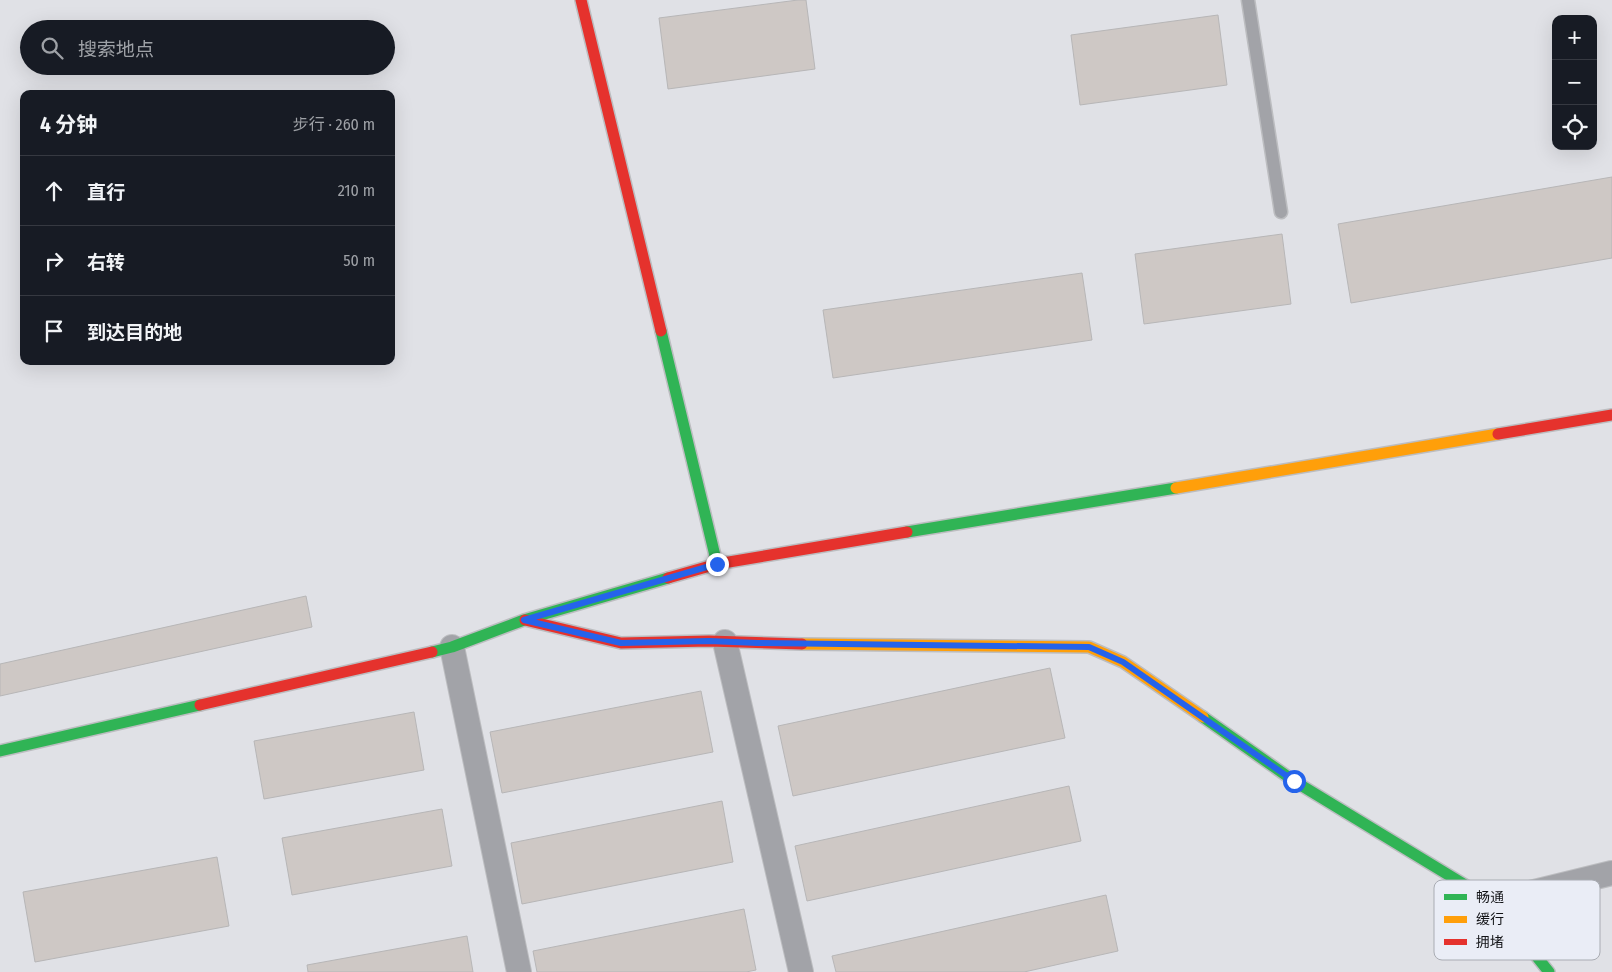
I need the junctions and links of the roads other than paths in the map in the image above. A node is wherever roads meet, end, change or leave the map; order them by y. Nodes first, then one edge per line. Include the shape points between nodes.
1 (581, 0) edge
2 (1248, 0) edge
3 (1281, 212) dead end
4 (1612, 415) edge
5 (717, 564) junction
6 (524, 620) junction
7 (725, 642) junction
8 (452, 647) junction
9 (0, 751) edge
10 (1612, 873) edge
11 (1457, 880) edge
12 (1583, 880) edge
13 (1539, 960) edge
14 (519, 972) edge
15 (801, 972) edge
16 (1549, 972) edge

1 - 5 street
2 - 3 lane
4 - 5 street
5 - 6 street
6 - 7 street via 621,643
6 - 8 street
7 - 11 street via 1089,647 1123,662 1294,781
7 - 15 street
8 - 9 street
8 - 14 street
10 - 12 street
13 - 16 street

